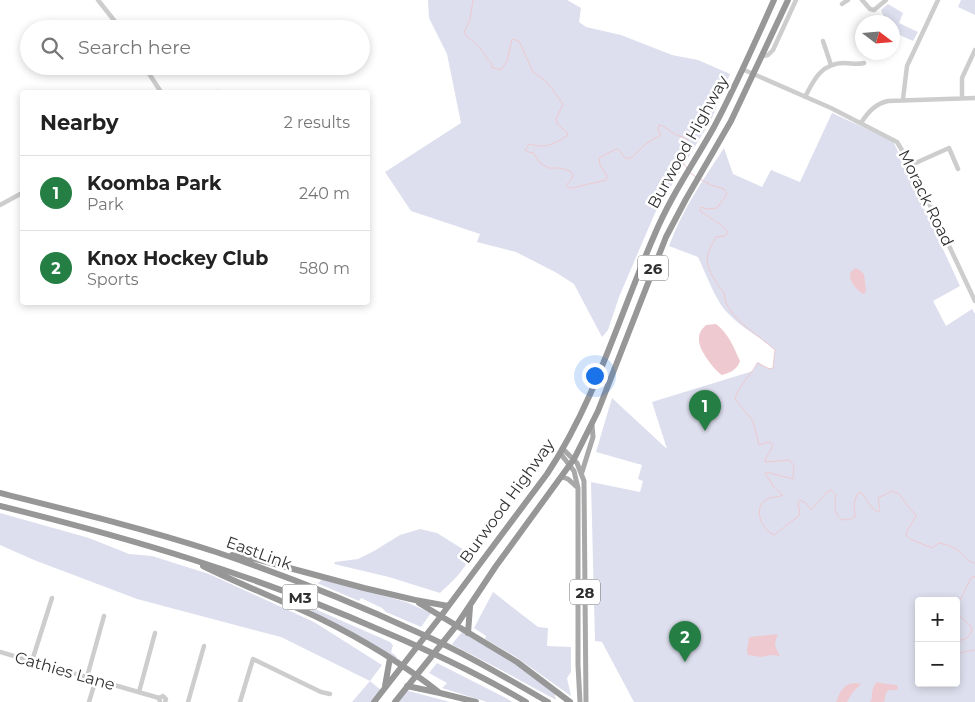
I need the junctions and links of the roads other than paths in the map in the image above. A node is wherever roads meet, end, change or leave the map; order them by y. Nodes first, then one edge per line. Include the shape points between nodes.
1 (98, 0) edge
2 (774, 0) edge
3 (788, 0) edge
4 (796, 0) edge
5 (848, 0) edge
6 (862, 0) edge
7 (886, 0) edge
8 (938, 0) edge
9 (842, 4) dead end
10 (114, 20) edge
11 (823, 41) dead end
12 (975, 50) edge
13 (763, 56) junction
14 (864, 63) dead end
15 (831, 65) junction
16 (742, 69) junction
17 (754, 74) junction
18 (150, 75) edge
19 (160, 90) edge
20 (805, 96) junction
21 (962, 98) junction
22 (975, 98) edge
23 (905, 99) junction
24 (861, 123) junction
25 (911, 165) junction
26 (958, 169) dead end
27 (20, 194) edge
28 (0, 205) edge
29 (975, 301) edge
30 (613, 340) junction
31 (622, 350) junction
32 (592, 425) junction
33 (562, 451) junction
34 (572, 462) junction
35 (582, 472) junction
36 (562, 477) junction
37 (578, 488) junction
38 (0, 493) edge
39 (0, 506) edge
40 (216, 552) junction
41 (578, 553) junction
42 (585, 554) junction
43 (187, 558) junction
44 (52, 598) dead end
45 (415, 600) junction
46 (470, 605) junction
47 (448, 606) junction
48 (104, 616) dead end
49 (441, 616) junction
50 (456, 626) junction
51 (155, 633) dead end
52 (468, 633) junction
53 (204, 646) dead end
54 (0, 652) edge
55 (390, 658) junction
56 (32, 661) junction
57 (402, 666) junction
58 (416, 675) junction
59 (87, 677) junction
60 (96, 679) junction
61 (407, 686) junction
62 (384, 688) junction
63 (139, 692) junction
64 (440, 692) junction
65 (330, 694) dead end
66 (160, 700) edge
67 (167, 701) edge
68 (89, 702) edge
69 (188, 702) edge
70 (240, 702) edge
71 (374, 702) edge
72 (395, 702) edge
73 (476, 702) edge
74 (526, 702) edge
75 (548, 702) edge
76 (570, 702) edge
77 (580, 702) edge
78 (586, 702) edge

1 - 10 street
2 - 16 highway, Burwood Highway / 26
3 - 13 highway, Burwood Highway / 26
4 - 13 street, Burwood Highway via 773,50
5 - 9 street
6 - 7 street via 874,10
8 - 23 street via 907,66
11 - 15 street
12 - 21 street via 962,78
13 - 17 highway, Burwood Highway / 26
14 - 15 street
15 - 20 street via 817,75
16 - 17 street, Morack Road
16 - 30 highway, Burwood Highway / 26 via 720,116 654,235
17 - 20 street, Morack Road
17 - 31 highway, Burwood Highway / 26 via 662,248
18 - 19 street
20 - 24 street, Morack Road
21 - 22 street
21 - 23 street
23 - 24 street via 876,105
24 - 25 street, Morack Road via 897,142
25 - 26 street via 949,148
25 - 29 street, Morack Road
27 - 28 street
30 - 31 highway
30 - 33 highway, Burwood Highway / 26 via 585,407
31 - 32 highway, Burwood Highway / 26
32 - 34 highway, Burwood Highway / 26
32 - 35 main road via 593,437
33 - 34 main road, 28
33 - 47 highway, Burwood Highway / 26
34 - 35 main road, 28
34 - 36 highway, Burwood Highway / 26
34 - 37 main road, 28
35 - 42 main road, 28
36 - 37 main road
36 - 46 highway, Burwood Highway / 26
37 - 41 main road, 28
38 - 40 highway, EastLink / M3
39 - 43 highway, EastLink / M3
40 - 45 highway via 256,559
40 - 75 highway, EastLink / M3 via 320,590 418,632
41 - 42 main road
41 - 77 main road, 28
42 - 78 main road, 28
43 - 55 highway via 318,617
43 - 74 highway, EastLink / M3 via 285,591 410,643
44 - 56 street
45 - 47 highway
45 - 49 highway
46 - 50 highway, Burwood Highway / 26
46 - 52 highway
47 - 49 highway, Burwood Highway / 26
48 - 59 street
49 - 50 highway
49 - 57 highway, Burwood Highway / 26
50 - 52 highway
50 - 58 highway, Burwood Highway / 26
51 - 63 street
52 - 76 highway via 517,662
53 - 69 street
54 - 56 street, Cathies Lane
55 - 57 highway
55 - 62 highway
56 - 59 street, Cathies Lane
57 - 58 highway
57 - 62 highway, Burwood Highway / 26
58 - 61 highway, Burwood Highway / 26
58 - 64 highway
59 - 60 street, Cathies Lane
60 - 63 street, Cathies Lane
60 - 68 street
61 - 64 highway
61 - 72 highway, Burwood Highway / 26
62 - 71 highway, Burwood Highway / 26
63 - 66 street, Cathies Lane
64 - 73 highway
65 - 70 street via 253,659
66 - 67 street, Cathies Lane via 164,696

